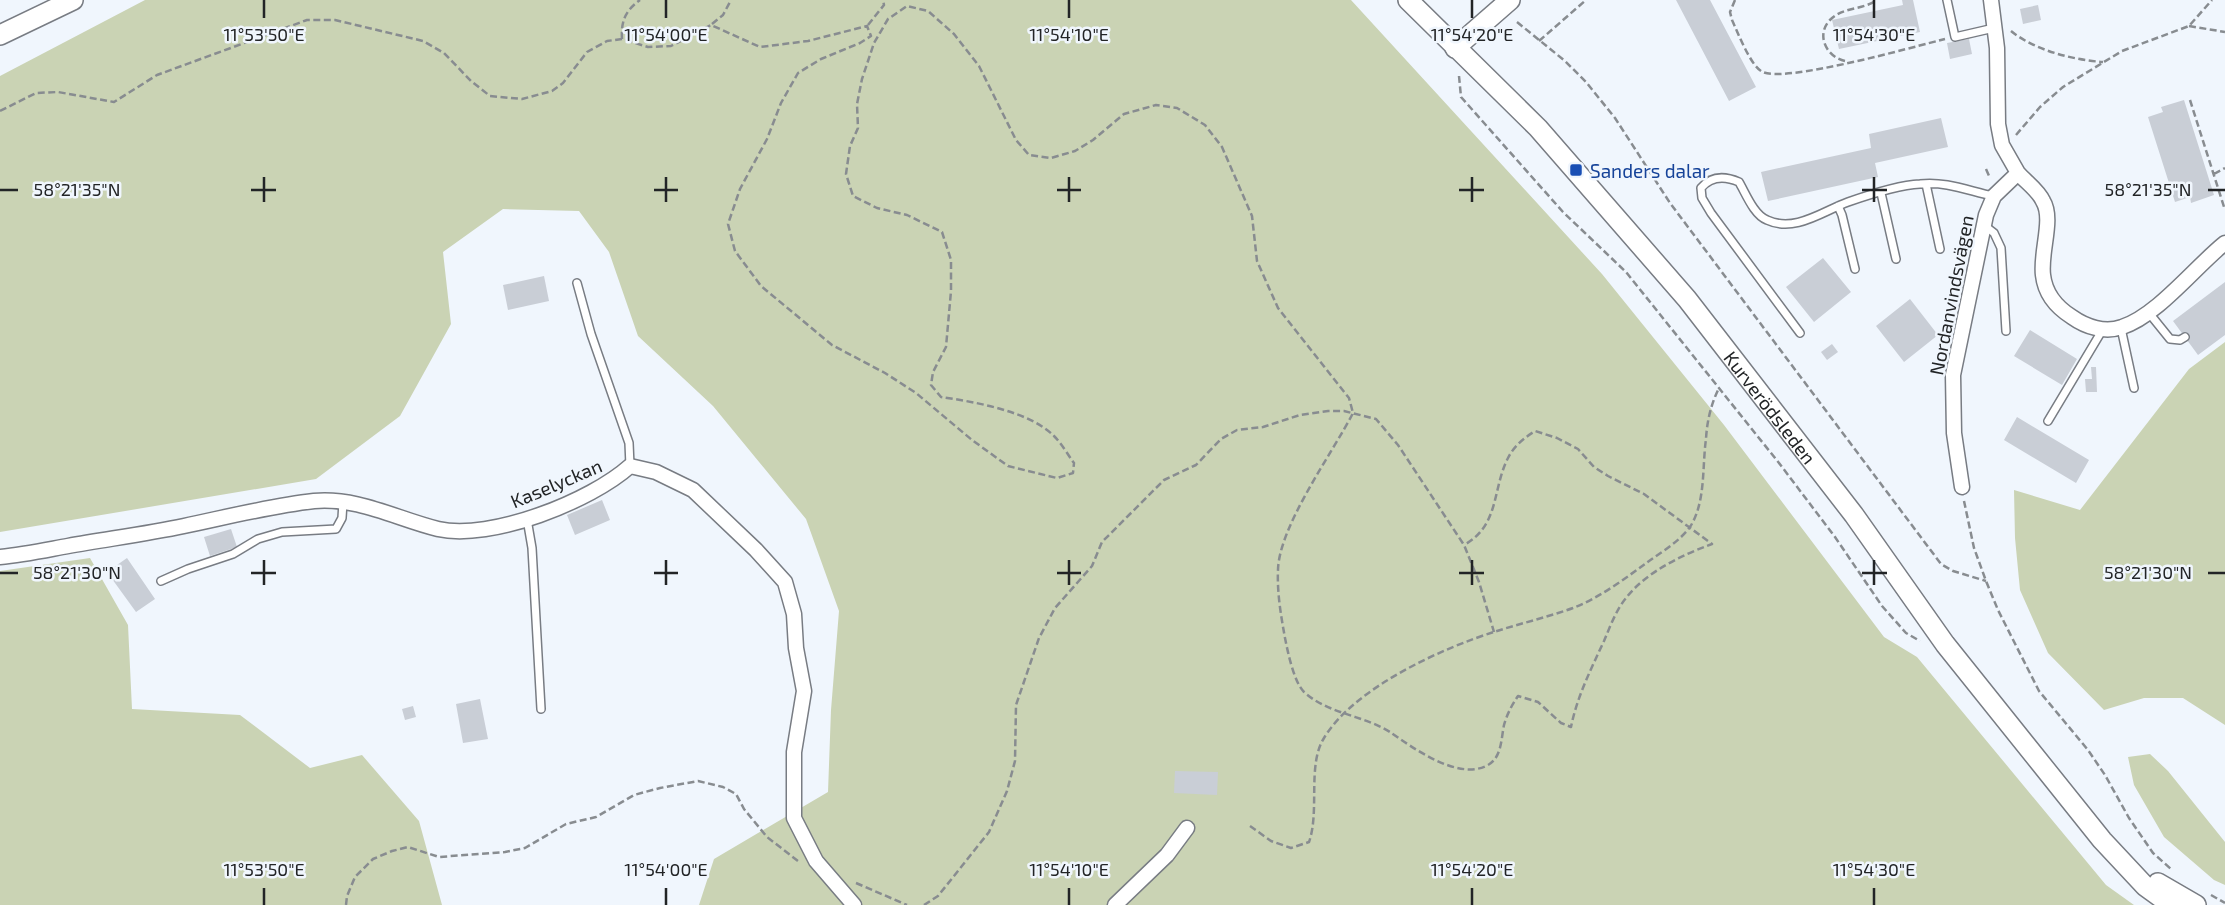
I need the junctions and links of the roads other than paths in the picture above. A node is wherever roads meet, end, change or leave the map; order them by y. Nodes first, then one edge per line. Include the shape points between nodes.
1 (73, 0) edge
2 (1408, 0) edge
3 (1510, 0) edge
4 (1947, 0) edge
5 (1991, 0) edge
6 (2002, 29) junction
7 (4, 34) edge
8 (1455, 48) junction
9 (2018, 173) junction
10 (1926, 184) junction
11 (1881, 193) junction
12 (1994, 197) junction
13 (1838, 206) junction
14 (1983, 225) junction
15 (2225, 243) edge
16 (1940, 249) dead end
17 (1896, 259) dead end
18 (1855, 269) dead end
19 (577, 283) dead end
20 (2149, 312) junction
21 (2121, 328) junction
22 (2104, 329) junction
23 (2006, 331) dead end
24 (1800, 333) dead end
25 (2185, 337) dead end
26 (2134, 388) dead end
27 (2048, 421) dead end
28 (630, 466) junction
29 (1962, 488) road end
30 (343, 502) junction
31 (527, 519) junction
32 (0, 557) edge
33 (160, 581) dead end
34 (541, 709) dead end
35 (1187, 828) dead end
36 (2102, 840) junction
37 (2199, 897) edge
38 (854, 905) edge
39 (1115, 905) edge
40 (2171, 905) edge

1 - 7 main road
2 - 8 main road, Kurverödsleden
3 - 8 main road
4 - 6 lane via 1955,37
5 - 6 street
6 - 9 street via 1998,124 2002,145
8 - 36 main road, Kurverödsleden via 1538,128 1687,299 1854,515 1945,644
9 - 12 street, Nordanvindsvägen
9 - 22 street via 2040,195 2046,209 2042,265 2046,290 2071,317
10 - 11 lane
10 - 12 lane via 1945,183
10 - 16 lane
11 - 13 lane
11 - 17 lane
12 - 14 street, Nordanvindsvägen
13 - 18 lane
13 - 24 lane via 1810,220 1777,223 1759,215 1738,182 1713,179 1701,188 1711,213
14 - 23 lane via 1994,233 2001,248
14 - 29 street, Nordanvindsvägen via 1953,376 1954,433
15 - 20 street
19 - 28 lane via 629,443
20 - 21 street
20 - 25 lane via 2170,339
21 - 22 street
21 - 26 lane
22 - 27 lane
28 - 31 street, Kaselyckan via 612,482
28 - 38 street, Kaselyckan via 656,472 693,490 785,582 804,691 794,752 794,818 816,861
30 - 31 street, Kaselyckan via 440,530 476,530
30 - 32 street, Kaselyckan via 267,508
30 - 33 lane via 336,529 282,532 258,539 233,554
31 - 34 lane
35 - 39 street via 1167,855
36 - 37 main road, Kurverödsleden via 2162,886
36 - 40 main road, Kurverödsleden

